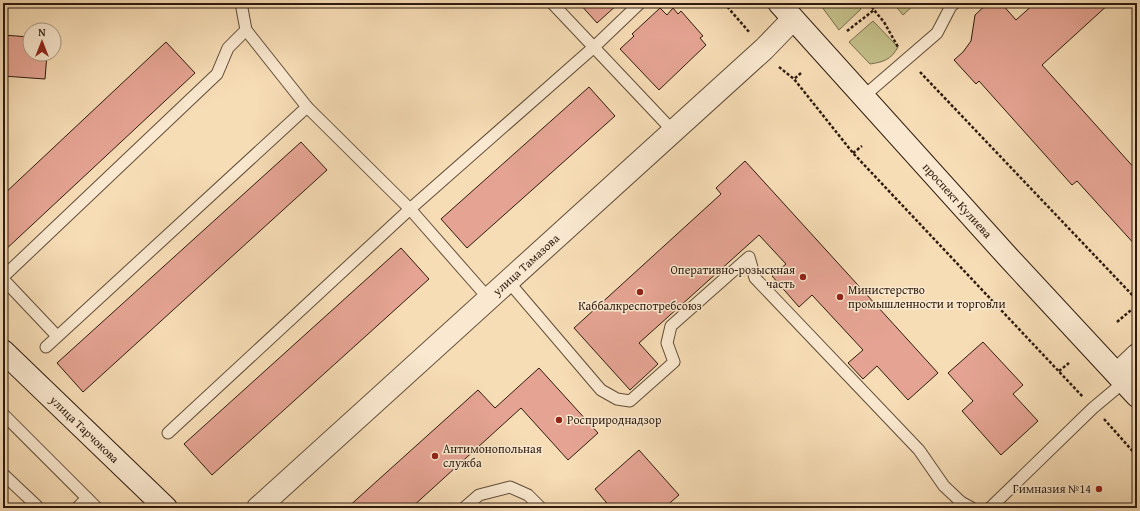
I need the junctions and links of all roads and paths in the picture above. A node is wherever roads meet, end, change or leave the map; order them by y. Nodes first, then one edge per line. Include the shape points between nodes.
1 (241, 3) edge
2 (552, 3) edge
3 (640, 3) edge
4 (724, 3) edge
5 (779, 3) edge
6 (869, 3) edge
7 (955, 3) edge
8 (874, 10) junction
9 (793, 19) junction
10 (246, 30) junction
11 (847, 31) dead end
12 (751, 35) dead end
13 (594, 47) junction
14 (898, 47) dead end
15 (779, 67) dead end
16 (920, 72) dead end
17 (801, 73) dead end
18 (794, 79) junction
19 (864, 96) junction
20 (307, 106) junction
21 (673, 131) junction
22 (862, 146) dead end
23 (853, 153) junction
24 (410, 209) junction
25 (3, 278) edge
26 (508, 281) junction
27 (489, 299) junction
28 (1137, 300) edge
29 (1137, 305) edge
30 (1117, 322) dead end
31 (58, 336) junction
32 (46, 347) dead end
33 (3, 351) edge
34 (1137, 355) edge
35 (1069, 364) dead end
36 (1059, 371) junction
37 (1126, 384) edge
38 (1093, 408) junction
39 (3, 414) edge
40 (168, 433) dead end
41 (1137, 456) edge
42 (3, 474) edge
43 (87, 498) junction
44 (35, 508) edge
45 (77, 508) edge
46 (97, 508) edge
47 (166, 508) edge
48 (258, 508) edge
49 (464, 508) edge
50 (540, 508) edge
51 (972, 508) edge
52 (990, 508) edge

1 - 10 lane
2 - 13 lane
3 - 13 lane
4 - 12 path
5 - 9 street, проспект Кулиева
6 - 8 path
7 - 19 lane via 937,33
8 - 11 path
8 - 14 path
9 - 19 street, проспект Кулиева
9 - 21 street, улица Тамазова via 764,49
10 - 20 lane
10 - 25 lane via 228,48 217,74
13 - 21 lane
13 - 24 lane
15 - 18 path
16 - 28 path
17 - 18 path
18 - 23 path
19 - 37 street, проспект Кулиева
20 - 24 lane
20 - 31 lane
21 - 26 street, улица Тамазова
22 - 23 path
23 - 36 path
24 - 27 lane
24 - 40 lane
25 - 31 lane
26 - 27 street, улица Тамазова
26 - 51 lane via 602,390 617,399 630,401 674,362 666,343 671,326 749,257 755,278 920,450 944,486 961,502
27 - 48 street, улица Тамазова
29 - 30 path
31 - 32 lane
33 - 47 street, улица Тарчокова
34 - 37 street
35 - 36 path
36 - 38 path
37 - 38 lane
38 - 41 path
38 - 52 lane
39 - 43 lane
42 - 44 lane via 37,506
43 - 45 lane
43 - 46 lane
49 - 50 lane via 479,495 510,486 528,495

